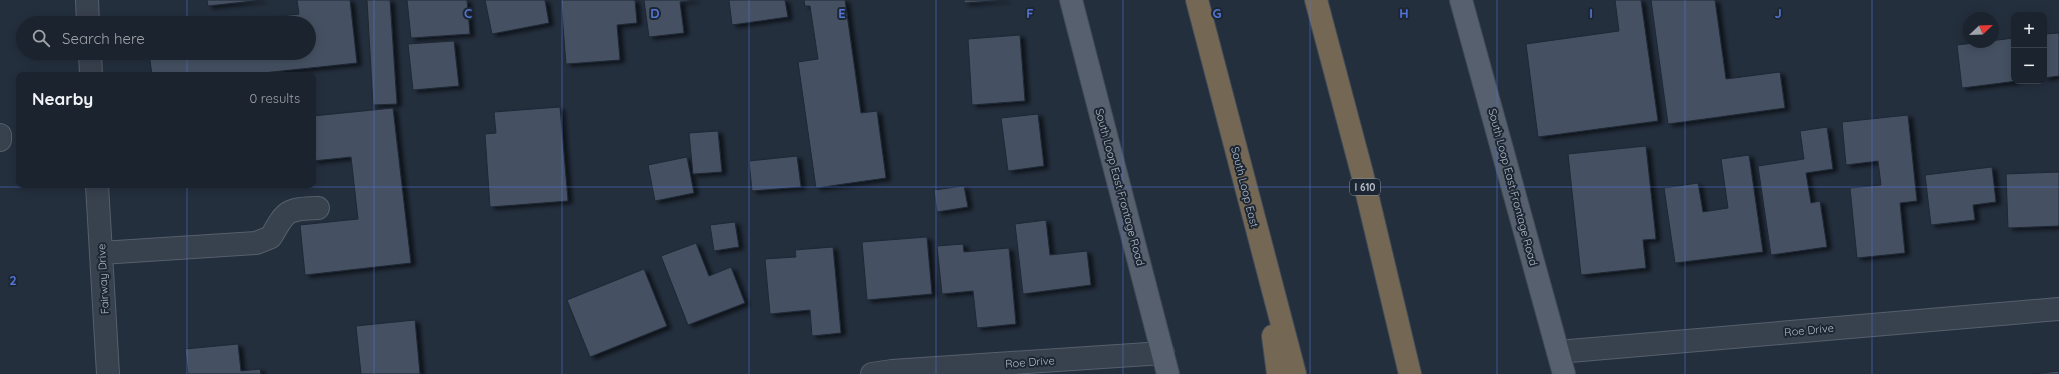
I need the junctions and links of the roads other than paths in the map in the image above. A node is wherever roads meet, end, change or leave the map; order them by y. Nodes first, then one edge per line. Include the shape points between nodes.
1 (87, 0) edge
2 (1071, 0) edge
3 (1197, 0) edge
4 (1316, 0) edge
5 (1462, 0) edge
6 (88, 16) edge
7 (90, 60) edge
8 (91, 72) edge
9 (0, 134) edge
10 (0, 140) edge
11 (97, 188) edge
12 (318, 208) dead end
13 (101, 253) junction
14 (1263, 256) junction
15 (2059, 309) edge
16 (1558, 352) junction
17 (1163, 353) junction
18 (108, 374) edge
19 (872, 374) edge
20 (1168, 374) edge
21 (1278, 374) edge
22 (1295, 374) edge
23 (1410, 374) edge
24 (1564, 374) edge

1 - 6 street
2 - 17 main road, South Loop East Frontage Road
3 - 14 highway, South Loop East
4 - 23 highway, I 610 via 1362,173
5 - 16 main road, South Loop East Frontage Road
7 - 8 street
9 - 10 street
11 - 13 street, Fairway Drive
12 - 13 street via 293,209 282,218 271,237 256,243
13 - 18 street, Fairway Drive
14 - 21 highway
14 - 22 highway, South Loop East
15 - 16 street, Roe Drive
16 - 24 main road, South Loop East Frontage Road
17 - 19 street, Roe Drive
17 - 20 main road, South Loop East Frontage Road

